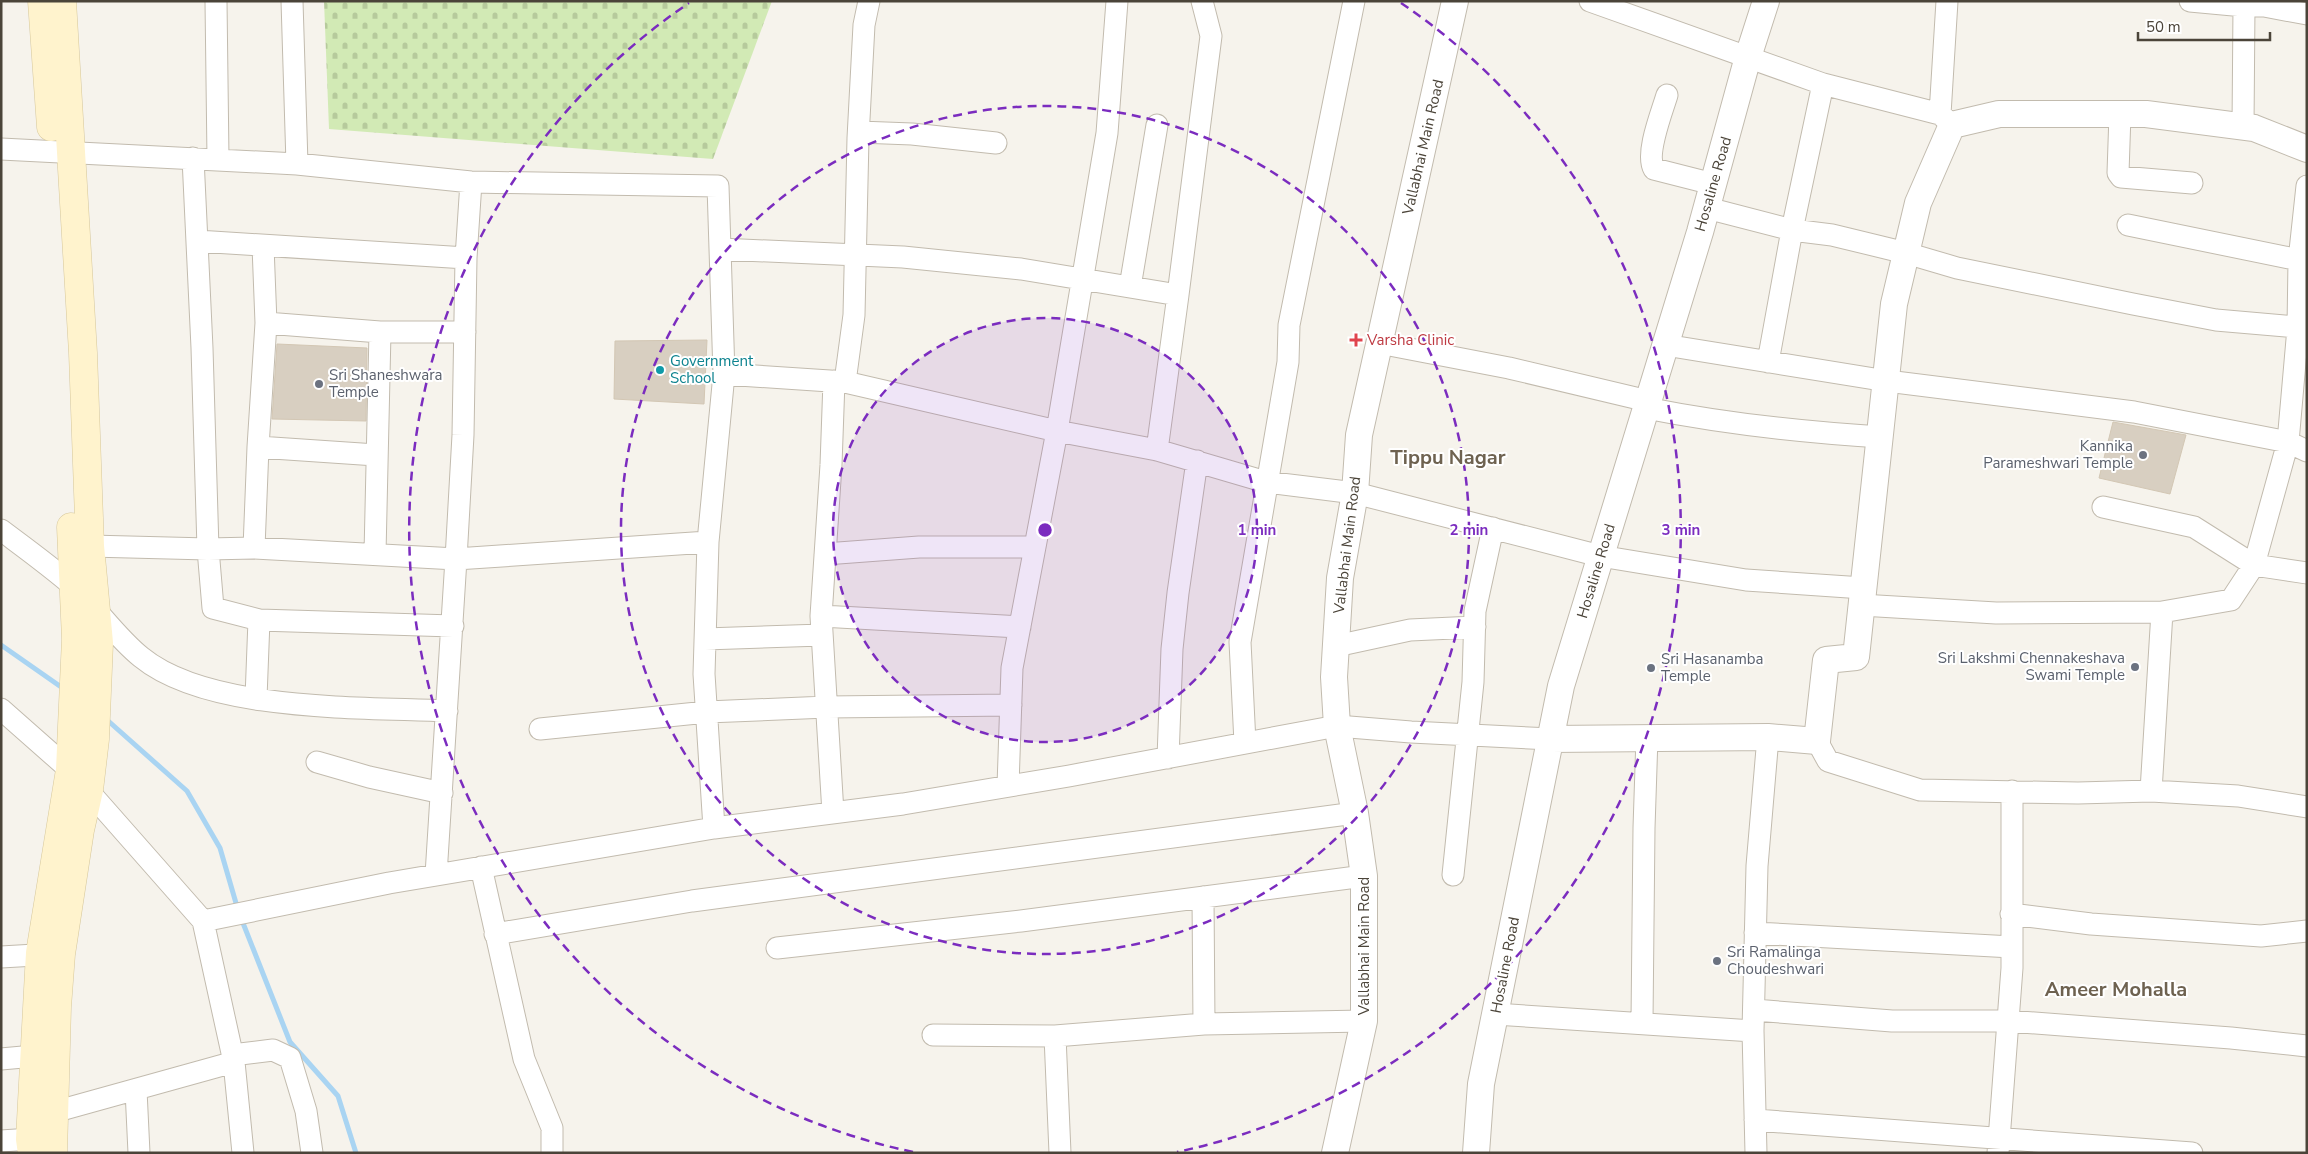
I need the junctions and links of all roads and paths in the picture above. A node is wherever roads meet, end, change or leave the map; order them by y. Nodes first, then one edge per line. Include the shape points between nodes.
1 (42, 1) edge
2 (62, 1) edge
3 (216, 1) edge
4 (292, 1) edge
5 (869, 1) edge
6 (1202, 1) edge
7 (1354, 1) edge
8 (1455, 1) edge
9 (1591, 1) edge
10 (1766, 1) edge
11 (1947, 1) edge
12 (2190, 1) edge
13 (1114, 2) edge
14 (2244, 4) edge
15 (2307, 14) edge
16 (1748, 58) junction
17 (1823, 84) junction
18 (1667, 95) dead end
19 (2120, 114) junction
20 (1946, 120) junction
21 (1157, 125) dead end
22 (2243, 127) junction
23 (859, 132) junction
24 (996, 143) dead end
25 (1, 149) edge
26 (2307, 149) edge
27 (62, 151) junction
28 (193, 158) junction
29 (218, 159) junction
30 (297, 164) junction
31 (471, 182) junction
32 (2192, 183) dead end
33 (2307, 186) edge
34 (1710, 196) junction
35 (2128, 225) dead end
36 (1792, 230) junction
37 (197, 241) junction
38 (263, 246) junction
39 (720, 249) junction
40 (1906, 253) junction
41 (855, 255) junction
42 (466, 258) junction
43 (2299, 260) junction
44 (1082, 279) junction
45 (1130, 287) junction
46 (1178, 295) junction
47 (266, 323) junction
48 (2302, 328) edge
49 (380, 332) junction
50 (465, 332) junction
51 (1379, 343) junction
52 (1665, 345) junction
53 (1768, 362) junction
54 (724, 374) junction
55 (1886, 381) junction
56 (840, 382) junction
57 (1647, 405) junction
58 (1057, 431) junction
59 (1881, 437) junction
60 (2288, 442) junction
61 (258, 447) junction
62 (1156, 450) junction
63 (2307, 451) edge
64 (376, 455) junction
65 (1197, 461) junction
66 (1266, 482) junction
67 (1356, 493) junction
68 (2103, 507) dead end
69 (1493, 528) junction
70 (1, 530) edge
71 (708, 542) junction
72 (90, 546) junction
73 (1035, 547) junction
74 (254, 548) junction
75 (208, 550) junction
76 (374, 554) junction
77 (825, 554) junction
78 (1600, 556) junction
79 (456, 558) junction
80 (2254, 565) junction
81 (2307, 573) edge
82 (73, 586) junction
83 (1862, 596) junction
84 (96, 609) junction
85 (2162, 612) junction
86 (259, 620) junction
87 (453, 626) junction
88 (822, 626) junction
89 (1020, 627) junction
90 (1475, 628) junction
91 (706, 639) junction
92 (88, 641) junction
93 (1336, 646) junction
94 (256, 698) junction
95 (1011, 704) junction
96 (827, 708) junction
97 (1, 709) edge
98 (447, 711) junction
99 (707, 712) junction
100 (1337, 726) junction
101 (540, 729) dead end
102 (1468, 735) junction
103 (83, 736) junction
104 (1768, 736) junction
105 (1647, 737) junction
106 (1551, 739) junction
107 (1817, 741) junction
108 (1245, 743) junction
109 (1168, 758) junction
110 (317, 762) dead end
111 (70, 770) junction
112 (1008, 786) junction
113 (89, 790) junction
114 (2012, 791) junction
115 (2151, 791) junction
116 (442, 792) junction
117 (2307, 806) edge
118 (833, 813) junction
119 (1356, 813) junction
120 (714, 828) junction
121 (481, 867) junction
122 (436, 875) junction
123 (1453, 875) dead end
124 (1364, 876) junction
125 (1202, 898) junction
126 (2011, 914) junction
127 (203, 921) junction
128 (2307, 931) edge
129 (1755, 933) junction
130 (495, 934) junction
131 (2012, 947) junction
132 (777, 948) dead end
133 (51, 954) junction
134 (1, 957) edge
135 (1495, 1014) junction
136 (1753, 1020) junction
137 (1364, 1021) junction
138 (1642, 1022) junction
139 (2008, 1022) junction
140 (1204, 1024) junction
141 (934, 1035) dead end
142 (1055, 1036) junction
143 (2307, 1046) edge
144 (233, 1058) junction
145 (1, 1059) edge
146 (45, 1059) junction
147 (136, 1090) junction
148 (1755, 1120) junction
149 (44, 1139) edge
150 (1, 1142) edge
151 (1998, 1145) edge
152 (139, 1153) edge
153 (244, 1153) edge
154 (312, 1153) edge
155 (552, 1153) edge
156 (1060, 1153) edge
157 (1335, 1153) edge
158 (1476, 1153) edge
159 (1756, 1153) edge
160 (2192, 1153) edge

1 - 27 main road
2 - 27 main road
3 - 29 street
4 - 30 street
5 - 23 street via 864,25
6 - 46 street via 1211,36
7 - 66 street via 1289,325 1288,362
8 - 51 street, Vallabhai Main Road
9 - 16 street
10 - 16 street, Hosaline Road
11 - 20 street
12 - 14 street
13 - 44 street via 1107,133
14 - 15 street
14 - 22 street
16 - 17 street
16 - 34 street, Hosaline Road
17 - 20 street
17 - 36 street
18 - 34 street via 1651,152 1652,165 1654,169
19 - 20 street via 1999,114
19 - 22 street via 2146,114
19 - 32 street via 2120,177
20 - 40 street via 1918,204
21 - 45 street
22 - 26 street via 2254,128
23 - 24 street
23 - 41 street
25 - 27 street
27 - 28 street
27 - 72 main road via 83,353
27 - 82 main road via 61,260
28 - 29 street
28 - 37 street
29 - 30 street
30 - 31 street
31 - 39 street via 718,186
31 - 42 street
33 - 43 street
34 - 36 street
34 - 52 street, Hosaline Road
35 - 43 street
36 - 40 street via 1832,235
36 - 53 street
37 - 38 street
37 - 75 street
38 - 42 street
38 - 47 street
39 - 41 street
39 - 54 street
40 - 48 street via 1957,268 2216,320
40 - 55 street via 1894,304
41 - 44 street via 1021,269
41 - 56 street via 854,315
42 - 50 street
43 - 48 street
44 - 45 street
44 - 58 street
45 - 46 street
46 - 62 street
47 - 49 street
47 - 61 street
48 - 60 street
49 - 50 street
49 - 64 street
50 - 79 street
51 - 57 street via 1509,368
51 - 67 street, Vallabhai Main Road via 1359,434
52 - 53 street
52 - 57 street, Hosaline Road
53 - 55 street
54 - 56 street
54 - 71 street
55 - 59 street
55 - 60 street via 2134,412
56 - 58 street
56 - 77 street
57 - 59 street via 1710,421 1765,429
57 - 78 street, Hosaline Road
58 - 62 street
58 - 73 street
59 - 83 street
60 - 63 street
60 - 80 street
61 - 64 street
61 - 74 street
62 - 65 street
64 - 76 street
65 - 66 street
65 - 109 street via 1172,650
66 - 67 street
66 - 108 street via 1240,642
67 - 69 street
67 - 93 street, Vallabhai Main Road via 1340,578
68 - 80 street via 2194,528
69 - 78 street
69 - 90 street via 1475,611
70 - 82 street
71 - 79 street
71 - 91 street
72 - 75 street
72 - 84 main road
73 - 77 street via 919,547
73 - 89 street
74 - 75 street
74 - 76 street
75 - 86 street via 213,608
76 - 79 street
77 - 88 street
78 - 83 street
78 - 106 street, Hosaline Road via 1561,686
79 - 87 street
80 - 81 street
80 - 85 street via 2231,600
82 - 84 street
82 - 92 main road
83 - 85 street via 1996,613
83 - 107 street via 1856,657 1826,660
84 - 92 main road
84 - 94 street via 140,657 164,672 206,689
85 - 115 street
86 - 87 street
86 - 94 street
87 - 98 street
88 - 89 street
88 - 91 street
88 - 96 street
89 - 95 street via 1012,668
90 - 93 street via 1410,630
90 - 102 street
91 - 99 street
92 - 103 main road
93 - 100 street, Vallabhai Main Road
94 - 98 street
95 - 96 street
95 - 112 street
96 - 99 street
96 - 118 street
97 - 111 street
98 - 116 street
99 - 101 street
99 - 120 street
100 - 102 street
100 - 108 street
100 - 119 street, Vallabhai Main Road
102 - 106 street
102 - 123 street
103 - 111 main road
103 - 113 main road
104 - 105 street
104 - 107 street
104 - 129 street
105 - 106 street
105 - 138 street
106 - 135 street, Hosaline Road
107 - 114 street via 1828,760 1920,790
108 - 109 street
109 - 112 street
110 - 116 street
111 - 113 street
111 - 133 main road
112 - 118 street
113 - 127 street
113 - 133 main road
114 - 115 street
114 - 126 street
115 - 117 street via 2238,796
116 - 122 street
118 - 120 street
119 - 124 street, Vallabhai Main Road
119 - 130 street via 702,899
120 - 121 street
121 - 122 street
121 - 130 street
122 - 127 street
124 - 125 street
124 - 137 street, Vallabhai Main Road
125 - 132 street
125 - 140 street
126 - 128 street via 2091,924 2260,936
126 - 131 street
127 - 144 street
129 - 131 street
129 - 136 street
130 - 155 street via 524,1059 552,1128
131 - 139 street
133 - 134 street
133 - 146 main road via 57,1007
135 - 138 street
135 - 158 street, Hosaline Road via 1481,1084
136 - 138 street
136 - 139 street
136 - 148 street
137 - 140 street
137 - 157 street, Vallabhai Main Road
139 - 143 street
139 - 151 street
140 - 142 street
141 - 142 street
142 - 156 street
144 - 147 street
144 - 153 street
144 - 154 street via 273,1050 290,1058 306,1111
145 - 146 street
146 - 149 main road
146 - 149 main road
147 - 149 street
147 - 152 street
148 - 151 street
148 - 159 street
149 - 150 street
151 - 160 street

